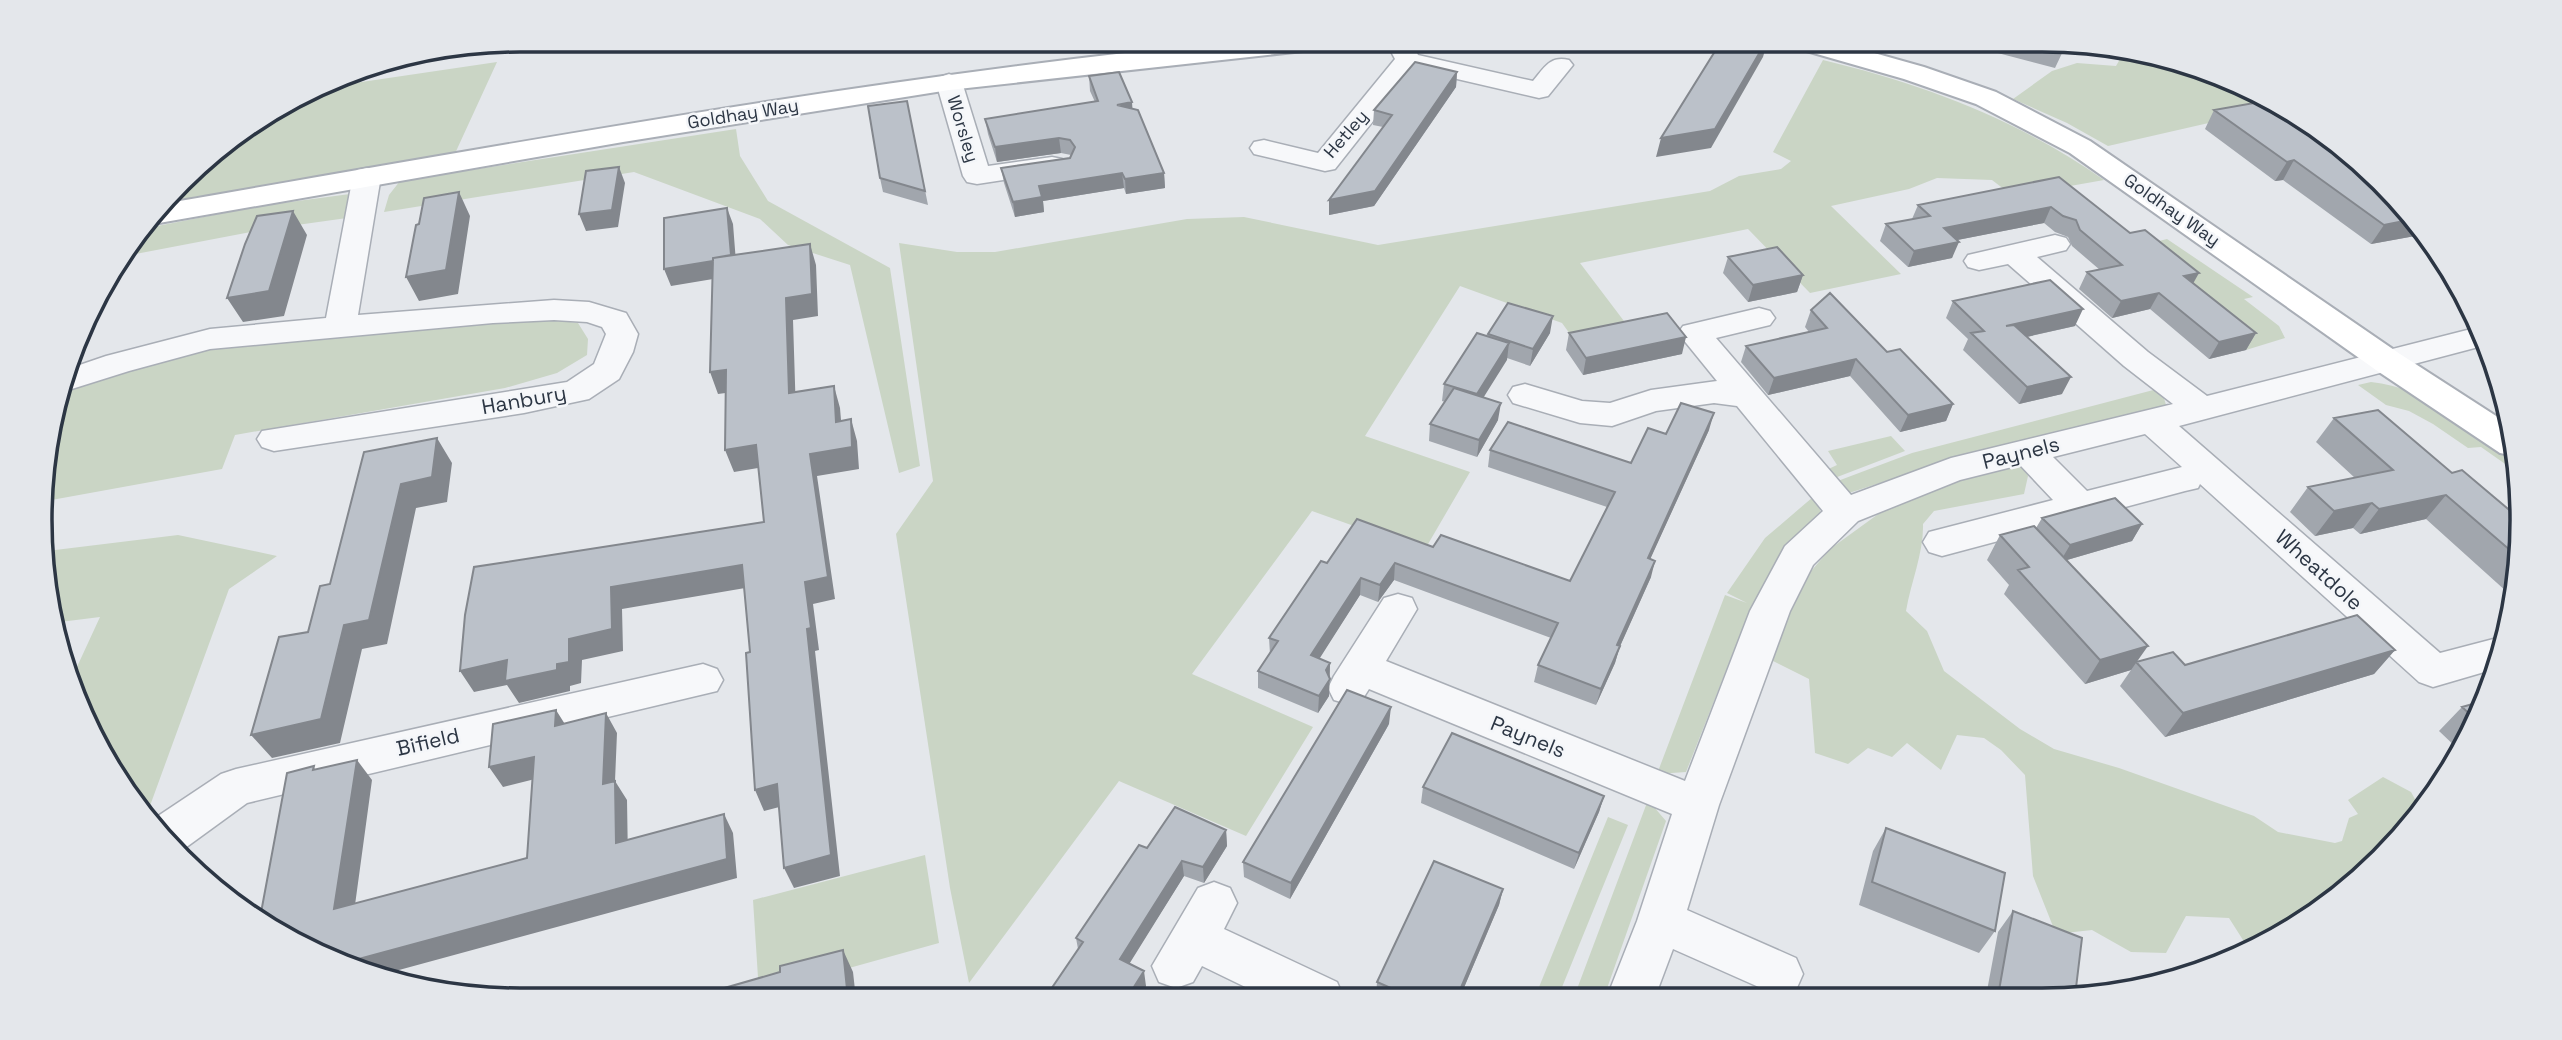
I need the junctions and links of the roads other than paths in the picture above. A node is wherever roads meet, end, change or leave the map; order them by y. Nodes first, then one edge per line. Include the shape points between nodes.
1 (1138, 52) edge
2 (1402, 52) edge
3 (1410, 52) edge
4 (1841, 52) edge
5 (1560, 65) dead end
6 (949, 82) junction
7 (1264, 148) dead end
8 (1061, 164) edge
9 (367, 176) junction
10 (169, 212) edge
11 (2055, 244) dead end
12 (2014, 253) junction
13 (1979, 261) dead end
14 (1759, 318) dead end
15 (340, 326) junction
16 (2473, 339) edge
17 (2388, 362) junction
18 (74, 379) edge
19 (1527, 393) dead end
20 (1746, 396) junction
21 (2201, 408) junction
22 (2151, 421) junction
23 (2502, 437) edge
24 (274, 439) dead end
25 (2027, 451) junction
26 (2185, 479) dead end
27 (2079, 505) junction
28 (1845, 512) junction
29 (1942, 542) dead end
30 (1398, 609) dead end
31 (2490, 655) edge
32 (703, 680) dead end
33 (1697, 805) junction
34 (171, 831) edge
35 (1660, 921) junction
36 (1194, 936) dead end
37 (1779, 974) dead end
38 (1300, 988) edge
39 (1635, 988) edge

1 - 6 street, Goldhay Way
2 - 7 street, Hetley via 1325,163
3 - 5 street, Hetley via 1539,90
4 - 17 street, Goldhay Way via 1986,98 2080,147
6 - 8 street, Worsley via 977,176
6 - 9 street, Goldhay Way
9 - 10 street, Goldhay Way
9 - 15 street
11 - 12 street
12 - 13 street
12 - 21 street via 2136,359
14 - 20 street via 1694,332
15 - 18 street, Hanbury via 210,338
15 - 24 street, Hanbury via 554,310 589,312 615,320 622,334 607,371 577,391
16 - 17 street, Paynels
17 - 21 street, Paynels
17 - 23 street, Goldhay Way
19 - 20 street via 1580,412 1612,415 1651,401 1714,392
20 - 28 street
21 - 22 street, Paynels
22 - 25 street, Paynels
22 - 31 street, Wheatdole via 2433,671
25 - 27 street
25 - 28 street, Paynels via 1951,470
26 - 27 street
27 - 29 street
28 - 33 street, Paynels via 1798,556 1770,611
30 - 33 street, Paynels via 1354,678
32 - 34 street, Bifield via 236,787
33 - 35 street, Paynels
35 - 37 street
35 - 39 street, Paynels
36 - 38 street

